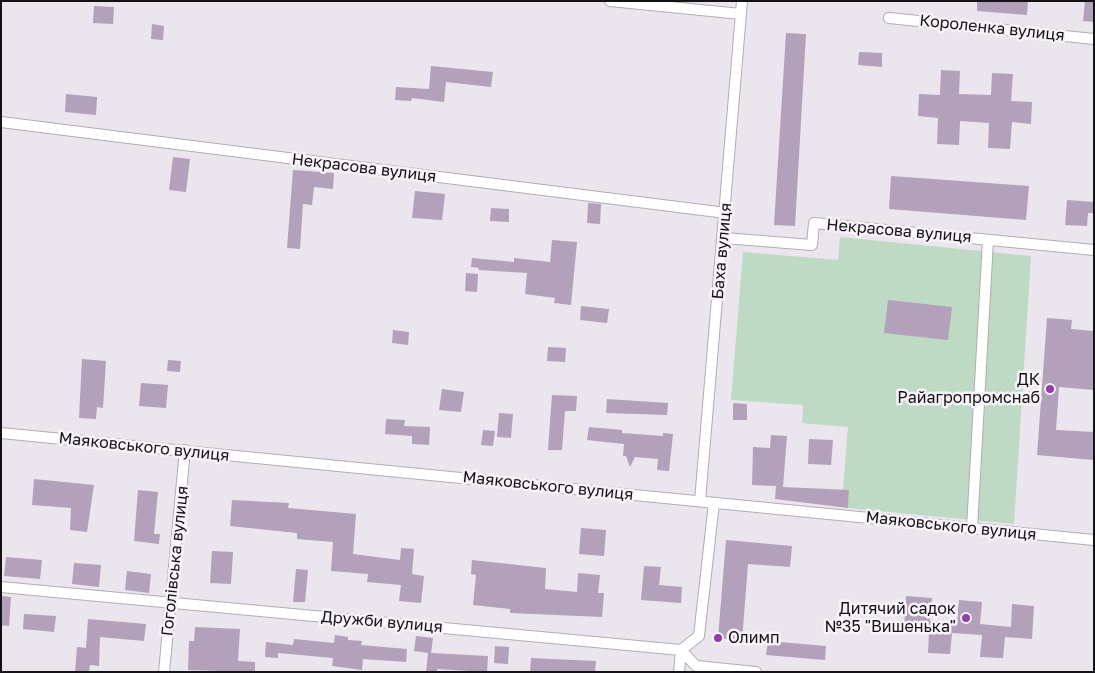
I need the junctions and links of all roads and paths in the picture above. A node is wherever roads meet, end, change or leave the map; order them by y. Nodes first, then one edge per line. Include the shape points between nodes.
1 (610, 1) edge
2 (742, 1) edge
3 (741, 14) junction
4 (889, 18) dead end
5 (1094, 39) edge
6 (1, 122) edge
7 (726, 213) junction
8 (724, 238) junction
9 (988, 240) junction
10 (1094, 250) edge
11 (1, 433) edge
12 (185, 450) junction
13 (700, 501) junction
14 (714, 503) junction
15 (972, 528) junction
16 (1094, 540) edge
17 (1, 587) edge
18 (171, 602) junction
19 (681, 650) junction
20 (164, 672) edge
21 (679, 672) edge
22 (756, 672) edge

1 - 3 street
2 - 3 street, Баха вулиця
3 - 7 street, Баха вулиця
4 - 5 street, Короленка вулиця
6 - 7 street, Некрасова вулиця
7 - 8 street, Баха вулиця
8 - 9 street, Некрасова вулиця via 812,245 814,223
8 - 13 street, Баха вулиця
9 - 10 street, Некрасова вулиця
9 - 15 street
11 - 12 street, Маяковського вулиця
12 - 13 street, Маяковського вулиця
12 - 18 street, Гоголівська вулиця
13 - 14 street, Маяковського вулиця
14 - 15 street, Маяковського вулиця
14 - 19 street via 699,636
15 - 16 street, Маяковського вулиця
17 - 18 street, Дружби вулиця
18 - 19 street, Дружби вулиця
18 - 20 street, Гоголівська вулиця
19 - 21 street
19 - 22 street via 696,666

